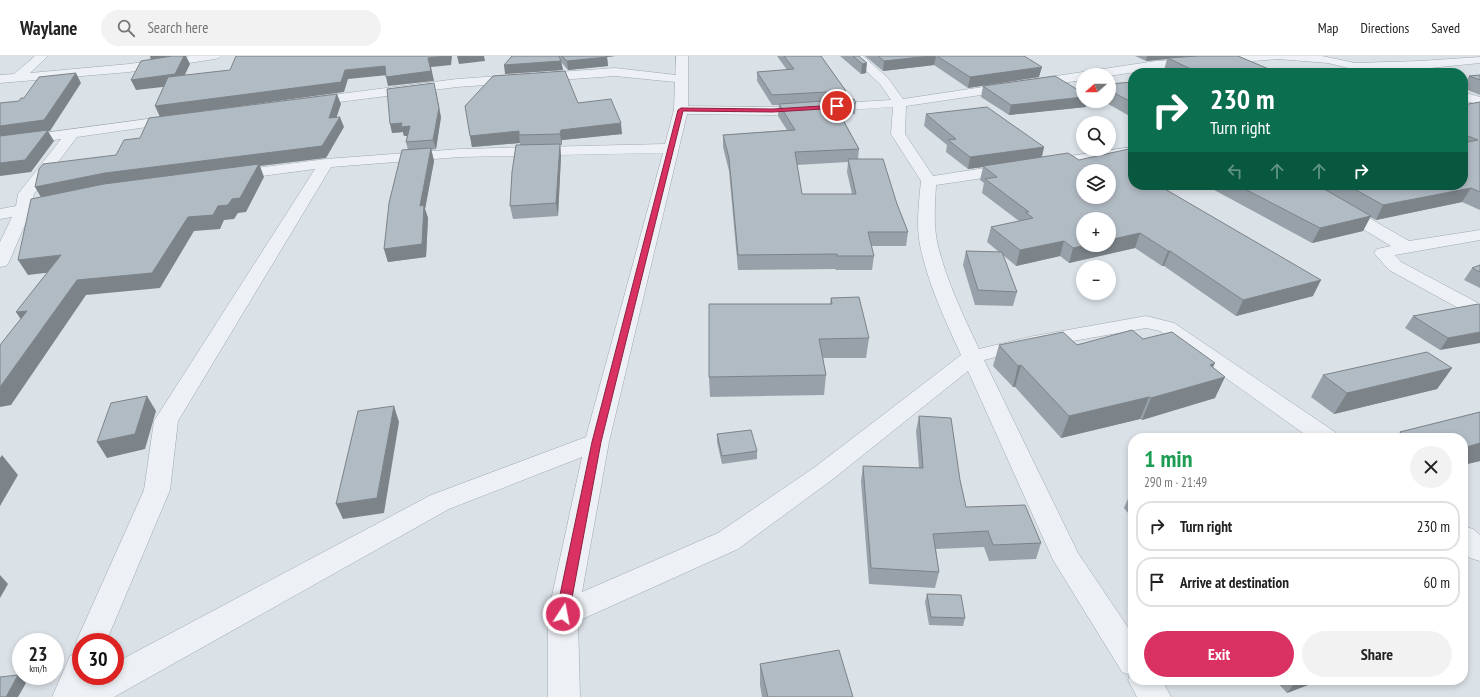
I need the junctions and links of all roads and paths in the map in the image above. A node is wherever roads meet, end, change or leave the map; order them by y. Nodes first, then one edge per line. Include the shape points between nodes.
1 (42, 56) edge
2 (215, 56) edge
3 (682, 56) edge
4 (856, 56) edge
5 (1275, 56) edge
6 (1282, 56) edge
7 (1480, 60) edge
8 (1356, 66) junction
9 (1136, 68) edge
10 (1363, 68) edge
11 (1128, 69) edge
12 (1116, 71) edge
13 (18, 77) junction
14 (1076, 77) edge
15 (0, 79) edge
16 (681, 79) junction
17 (1468, 97) edge
18 (1480, 101) edge
19 (900, 103) junction
20 (294, 104) edge
21 (1480, 107) edge
22 (1468, 108) edge
23 (681, 110) junction
24 (192, 117) edge
25 (73, 133) junction
26 (0, 143) edge
27 (672, 148) junction
28 (1128, 152) edge
29 (326, 163) junction
30 (219, 177) edge
31 (929, 181) junction
32 (1309, 190) edge
33 (74, 199) edge
34 (22, 210) junction
35 (0, 214) edge
36 (1480, 235) edge
37 (1406, 247) junction
38 (0, 262) edge
39 (1480, 312) edge
40 (972, 357) junction
41 (1320, 433) edge
42 (596, 442) junction
43 (1468, 541) edge
44 (1480, 550) edge
45 (563, 614) junction
46 (95, 633) edge
47 (1128, 654) edge
48 (73, 685) edge
49 (1147, 685) edge
50 (68, 697) edge
51 (83, 697) edge
52 (564, 697) edge
53 (1155, 697) edge

1 - 13 street
2 - 13 street via 129,68
3 - 16 street
4 - 19 street via 884,81
5 - 9 street
6 - 8 street via 1328,60
7 - 8 street via 1420,65
8 - 10 street
11 - 12 street
13 - 15 street
14 - 19 street
16 - 20 street via 615,72 457,83
16 - 23 street
17 - 18 street
19 - 23 street via 773,111
19 - 31 street via 898,134
21 - 22 street
23 - 27 street
24 - 25 street
25 - 26 street
25 - 34 street via 26,194
27 - 29 street via 460,153
27 - 42 street
28 - 31 street
29 - 30 street
29 - 46 street via 166,421 157,490
31 - 40 street via 926,208 929,245 944,294
32 - 37 street
33 - 34 street
34 - 35 street
34 - 38 street
36 - 37 street
37 - 39 street via 1383,253 1395,266
40 - 41 street via 1034,342 1146,322 1167,327
40 - 45 street via 824,473 728,541
40 - 47 street via 1067,560
42 - 45 street
42 - 51 street via 440,502
43 - 44 street
45 - 52 street
48 - 50 street
49 - 53 street

